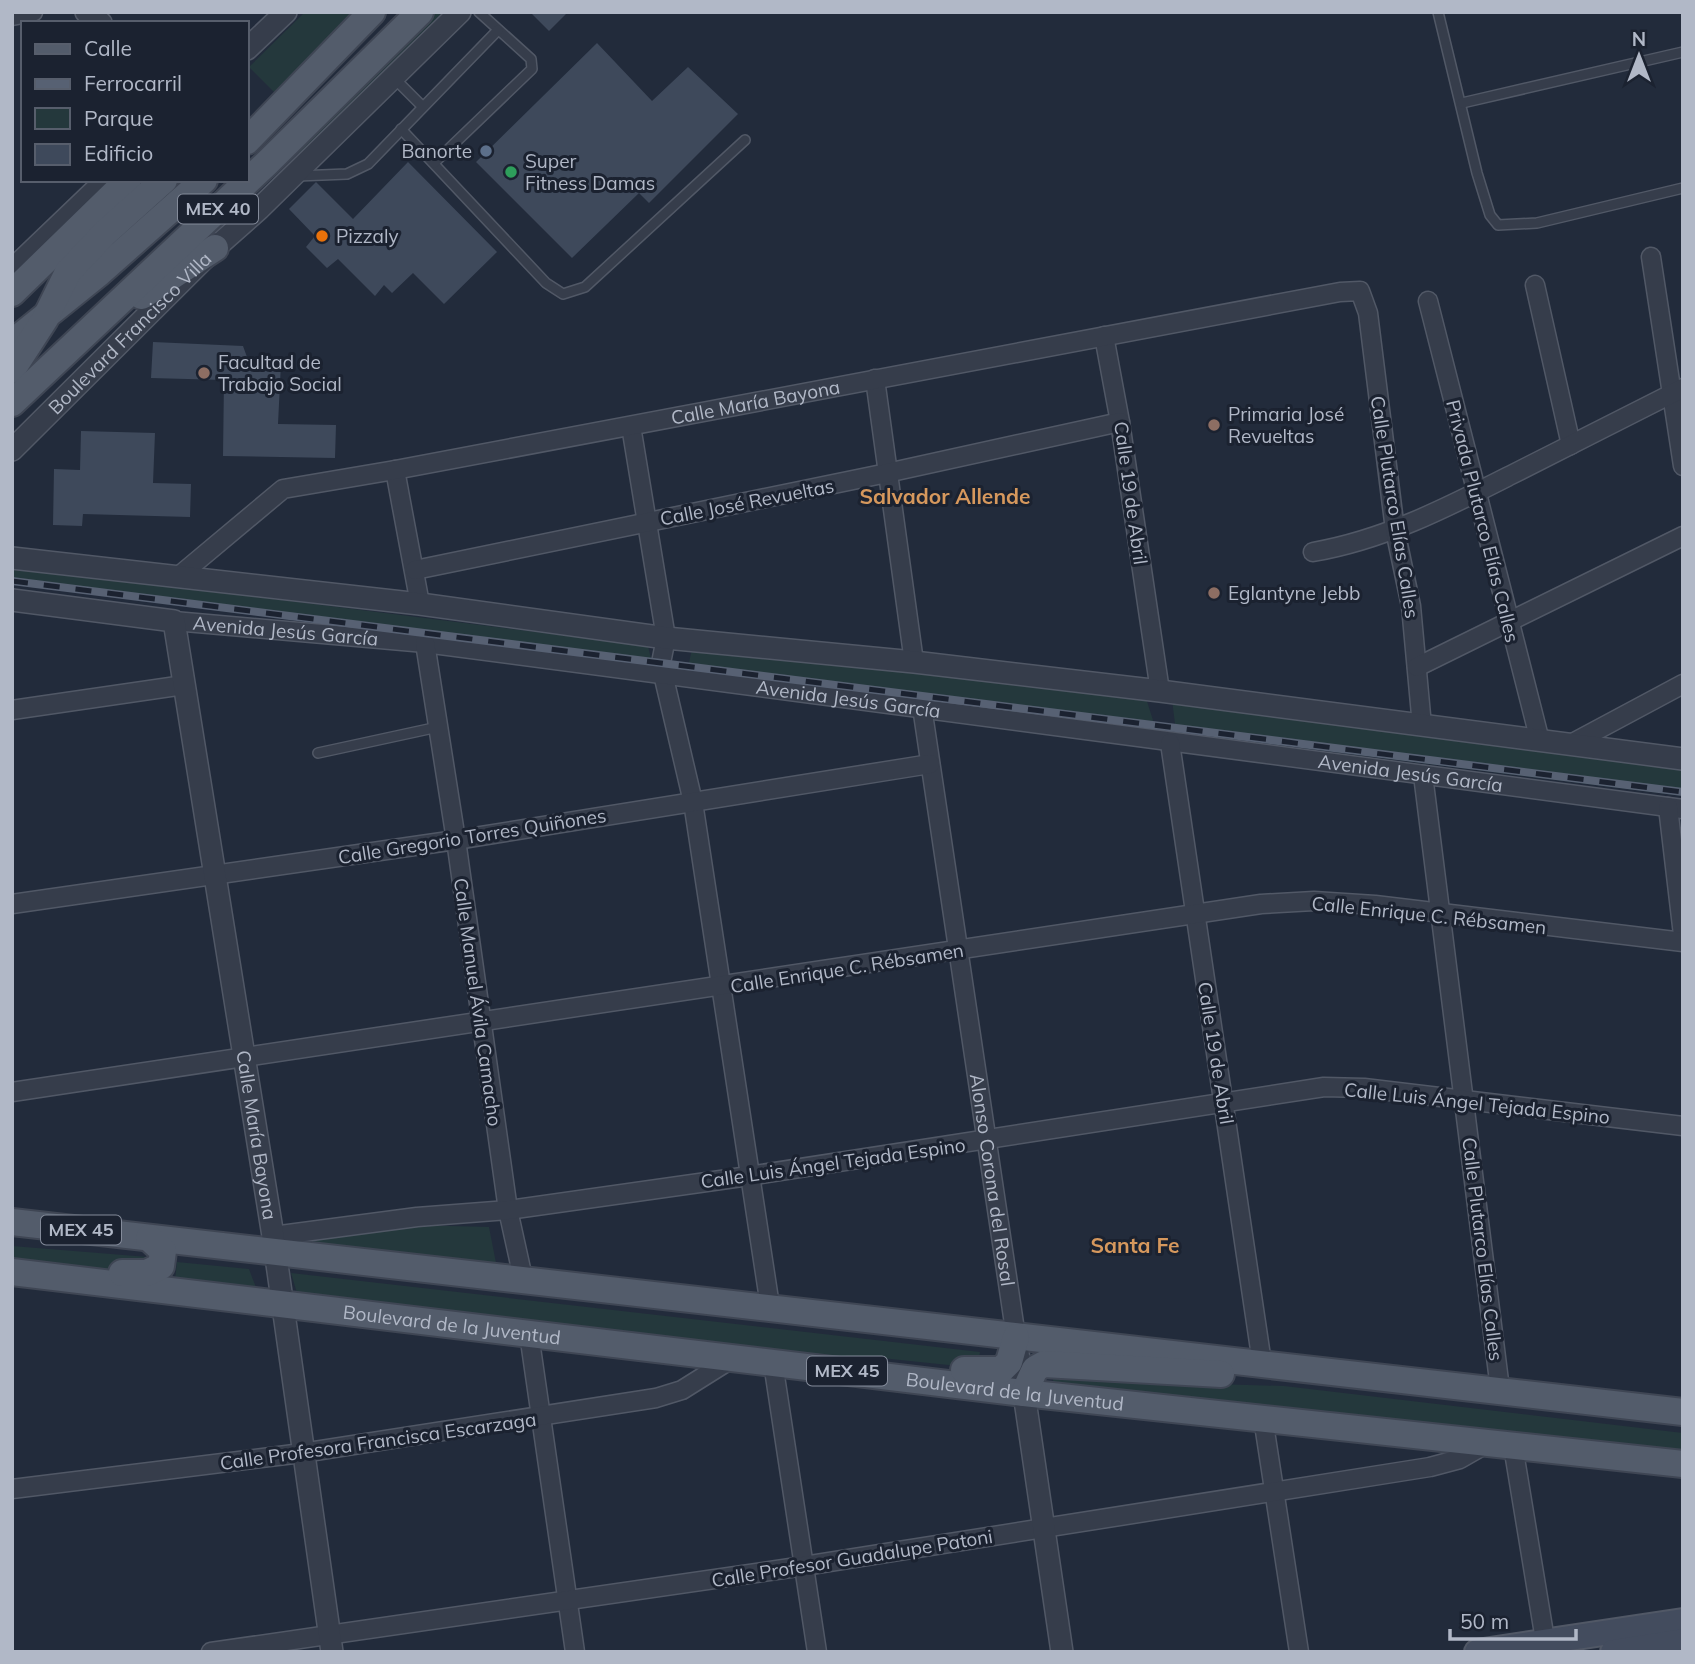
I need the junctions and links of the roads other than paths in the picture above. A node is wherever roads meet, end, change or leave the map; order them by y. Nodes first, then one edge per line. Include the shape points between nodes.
1 (33, 12) edge
2 (286, 12) edge
3 (372, 12) edge
4 (420, 12) edge
5 (460, 12) edge
6 (479, 12) edge
7 (1438, 12) edge
8 (12, 16) edge
9 (498, 30) junction
10 (248, 48) edge
11 (1683, 52) edge
12 (394, 78) junction
13 (1462, 103) junction
14 (422, 106) junction
15 (401, 129) junction
16 (248, 140) edge
17 (745, 140) dead end
18 (257, 157) edge
19 (434, 163) junction
20 (293, 176) junction
21 (104, 182) edge
22 (126, 182) edge
23 (162, 182) edge
24 (202, 182) edge
25 (233, 182) edge
26 (1683, 188) edge
27 (215, 248) junction
28 (1651, 257) dead end
29 (12, 270) edge
30 (1535, 285) dead end
31 (1360, 291) joint
32 (12, 293) edge
33 (1428, 300) dead end
34 (100, 318) junction
35 (44, 319) junction
36 (1104, 337) junction
37 (12, 343) edge
38 (12, 370) edge
39 (875, 379) junction
40 (1677, 391) edge
41 (12, 403) edge
42 (1121, 422) junction
43 (631, 426) junction
44 (1571, 445) junction
45 (12, 450) edge
46 (1683, 466) edge
47 (395, 470) junction
48 (887, 473) junction
49 (1475, 493) junction
50 (645, 522) junction
51 (1395, 530) junction
52 (1683, 536) edge
53 (1313, 552) dead end
54 (12, 558) edge
55 (415, 570) junction
56 (179, 576) junction
57 (12, 600) edge
58 (420, 604) junction
59 (1508, 620) junction
60 (174, 621) junction
61 (666, 638) junction
62 (425, 643) junction
63 (914, 662) junction
64 (1417, 667) junction
65 (663, 674) junction
66 (1683, 684) edge
67 (184, 685) junction
68 (1160, 691) junction
69 (922, 707) junction
70 (12, 710) edge
71 (1422, 726) junction
72 (438, 727) junction
73 (1540, 741) junction
74 (1170, 743) junction
75 (1569, 745) junction
76 (318, 753) dead end
77 (1683, 759) edge
78 (930, 764) junction
79 (1423, 775) junction
80 (693, 802) junction
81 (1675, 808) edge
82 (456, 840) junction
83 (215, 873) junction
84 (12, 904) edge
85 (1195, 913) junction
86 (1441, 915) junction
87 (1683, 935) edge
88 (1683, 942) edge
89 (958, 950) junction
90 (719, 988) junction
91 (480, 1023) junction
92 (244, 1057) junction
93 (12, 1092) edge
94 (1464, 1101) junction
95 (1223, 1102) junction
96 (1683, 1126) edge
97 (987, 1141) junction
98 (749, 1176) junction
99 (508, 1210) junction
100 (12, 1222) edge
101 (149, 1238) junction
102 (274, 1244) junction
103 (12, 1271) edge
104 (523, 1278) junction
105 (282, 1302) junction
106 (770, 1306) junction
107 (529, 1334) junction
108 (1016, 1338) junction
109 (733, 1358) junction
110 (774, 1363) junction
111 (1255, 1363) junction
112 (834, 1370) junction
113 (1500, 1389) junction
114 (1024, 1393) junction
115 (1683, 1412) edge
116 (540, 1418) junction
117 (1263, 1418) junction
118 (1500, 1444) junction
119 (302, 1453) junction
120 (1683, 1464) edge
121 (12, 1489) edge
122 (1275, 1492) junction
123 (1044, 1529) junction
124 (804, 1566) junction
125 (567, 1601) junction
126 (1683, 1621) edge
127 (1683, 1641) edge
128 (331, 1644) edge
129 (1546, 1647) edge
130 (211, 1652) edge
131 (575, 1652) edge
132 (817, 1652) edge
133 (1062, 1652) edge
134 (1299, 1652) edge
135 (1477, 1652) edge
136 (1613, 1652) edge

1 - 8 street
2 - 10 street
3 - 16 main road
4 - 18 main road, Boulevard Francisco Villa / MEX 40
5 - 12 street, Boulevard Francisco Villa
6 - 9 lane
7 - 13 lane
9 - 14 lane
9 - 19 lane via 531,59 532,69
11 - 13 lane
12 - 14 lane
12 - 20 street, Boulevard Francisco Villa
13 - 26 lane via 1484,198 1498,225 1537,223
14 - 15 lane
15 - 19 lane
15 - 20 lane via 359,170 331,177
17 - 19 lane via 585,287 571,294 546,283
18 - 20 street
20 - 27 street, Boulevard Francisco Villa
21 - 29 street
22 - 32 main road
23 - 35 main road via 68,272
24 - 35 main road, MEX 40
25 - 34 main road, Boulevard Francisco Villa / MEX 40
27 - 34 main road
27 - 45 street, Boulevard Francisco Villa
28 - 40 street
30 - 44 street
31 - 36 street, Calle María Bayona
31 - 51 street, Calle Plutarco Elías Calles via 1368,313
33 - 49 street, Privada Plutarco Elías Calles
34 - 41 main road, Boulevard Francisco Villa / MEX 40
35 - 37 main road, MEX 40
35 - 38 main road
36 - 39 street, Calle María Bayona
36 - 42 street, Calle 19 de Abril
39 - 43 street, Calle María Bayona
39 - 48 street
40 - 44 street
40 - 46 street
42 - 48 street, Calle José Revueltas
42 - 68 street, Calle 19 de Abril
43 - 47 street, Calle María Bayona
43 - 50 street
44 - 49 street
47 - 55 street
47 - 56 street, Calle María Bayona via 283,489
48 - 50 street, Calle José Revueltas
48 - 63 street
49 - 51 street
49 - 59 street, Privada Plutarco Elías Calles
50 - 55 street, Calle José Revueltas
50 - 61 street
51 - 53 street via 1361,543
51 - 64 street, Calle Plutarco Elías Calles via 1411,606
52 - 59 street
54 - 56 street, Avenida Jesús García
55 - 58 street
56 - 58 street, Avenida Jesús García
57 - 60 street, Avenida Jesús García
58 - 61 street, Avenida Jesús García
59 - 64 street
59 - 73 street, Privada Plutarco Elías Calles
60 - 62 street, Avenida Jesús García
60 - 67 street, Calle María Bayona
61 - 63 street, Avenida Jesús García
61 - 65 street
62 - 65 street, Avenida Jesús García
62 - 72 street, Calle Manuel Ávila Camacho
63 - 68 street, Avenida Jesús García
64 - 71 street, Calle Plutarco Elías Calles
65 - 69 street, Avenida Jesús García
65 - 80 street
66 - 75 street
67 - 70 street
67 - 83 street, Calle María Bayona
68 - 71 street, Avenida Jesús García
69 - 74 street, Avenida Jesús García
69 - 78 street, Alonso Corona del Rosal
71 - 73 street, Avenida Jesús García
72 - 76 lane
72 - 82 street, Calle Manuel Ávila Camacho
73 - 75 street, Avenida Jesús García
74 - 79 street, Avenida Jesús García
74 - 85 street, Calle 19 de Abril
75 - 77 street, Avenida Jesús García
78 - 80 street, Calle Gregorio Torres Quiñones
78 - 89 street, Alonso Corona del Rosal
79 - 81 street, Avenida Jesús García
79 - 86 street, Calle Plutarco Elías Calles
80 - 82 street, Calle Gregorio Torres Quiñones
80 - 90 street
81 - 87 street
82 - 83 street, Calle Gregorio Torres Quiñones
82 - 91 street, Calle Manuel Ávila Camacho
83 - 84 street, Calle Gregorio Torres Quiñones
83 - 92 street, Calle María Bayona
85 - 86 street, Calle Enrique C. Rébsamen via 1314,901
85 - 89 street, Calle Enrique C. Rébsamen
85 - 95 street, Calle 19 de Abril
86 - 88 street, Calle Enrique C. Rébsamen
86 - 94 street, Calle Plutarco Elías Calles
89 - 90 street, Calle Enrique C. Rébsamen
89 - 97 street, Alonso Corona del Rosal
90 - 91 street, Calle Enrique C. Rébsamen
90 - 98 street
91 - 92 street, Calle Enrique C. Rébsamen
91 - 99 street, Calle Manuel Ávila Camacho
92 - 93 street, Calle Enrique C. Rébsamen
92 - 102 street, Calle María Bayona
94 - 95 street, Calle Luis Ángel Tejada Espino via 1324,1087
94 - 96 street, Calle Luis Ángel Tejada Espino
94 - 113 street, Calle Plutarco Elías Calles
95 - 97 street, Calle Luis Ángel Tejada Espino
95 - 111 street, Calle 19 de Abril
97 - 98 street, Calle Luis Ángel Tejada Espino
97 - 108 street, Alonso Corona del Rosal
98 - 99 street, Calle Luis Ángel Tejada Espino
98 - 106 street
99 - 102 street, Calle Luis Ángel Tejada Espino via 417,1217
99 - 104 street, Calle Manuel Ávila Camacho
100 - 101 main road, MEX 45
101 - 102 main road, MEX 45
101 - 103 main road via 161,1247 163,1256 161,1266 147,1273
102 - 104 main road, MEX 45
102 - 105 street, Calle María Bayona
103 - 105 main road, Boulevard de la Juventud / MEX 45
104 - 106 main road, MEX 45
105 - 107 main road, Boulevard de la Juventud / MEX 45
105 - 119 street, Calle María Bayona
106 - 108 main road, MEX 45
107 - 109 main road, Boulevard de la Juventud / MEX 45
107 - 116 street
108 - 111 main road, MEX 45
108 - 112 main road via 1009,1362 1001,1370 986,1373 863,1362
108 - 114 street, Alonso Corona del Rosal
109 - 110 main road, Boulevard de la Juventud / MEX 45
109 - 116 street, Calle Profesora Francisca Escarzaga via 682,1390
110 - 112 main road, Boulevard de la Juventud / MEX 45
110 - 124 street
111 - 113 main road, MEX 45
111 - 114 main road via 1226,1374 1044,1364 1035,1369
112 - 114 main road, Boulevard de la Juventud / MEX 45
113 - 115 main road, MEX 45
114 - 117 main road, Boulevard de la Juventud / MEX 45
114 - 123 street, Alonso Corona del Rosal
116 - 119 street, Calle Profesora Francisca Escarzaga
116 - 125 street
117 - 118 main road, Boulevard de la Juventud / MEX 45
117 - 122 street
118 - 120 main road, Boulevard de la Juventud / MEX 45
118 - 122 street, Calle Profesor Guadalupe Patoni via 1430,1467
118 - 129 street
119 - 121 street, Calle Profesora Francisca Escarzaga
119 - 128 street, Calle María Bayona
122 - 123 street, Calle Profesor Guadalupe Patoni
122 - 134 street
123 - 124 street, Calle Profesor Guadalupe Patoni
123 - 133 street, Alonso Corona del Rosal
124 - 125 street, Calle Profesor Guadalupe Patoni
124 - 132 street
125 - 128 street, Calle Profesor Guadalupe Patoni
125 - 131 street
126 - 129 main road
127 - 136 main road
128 - 130 street, Calle Profesor Guadalupe Patoni
129 - 135 main road

